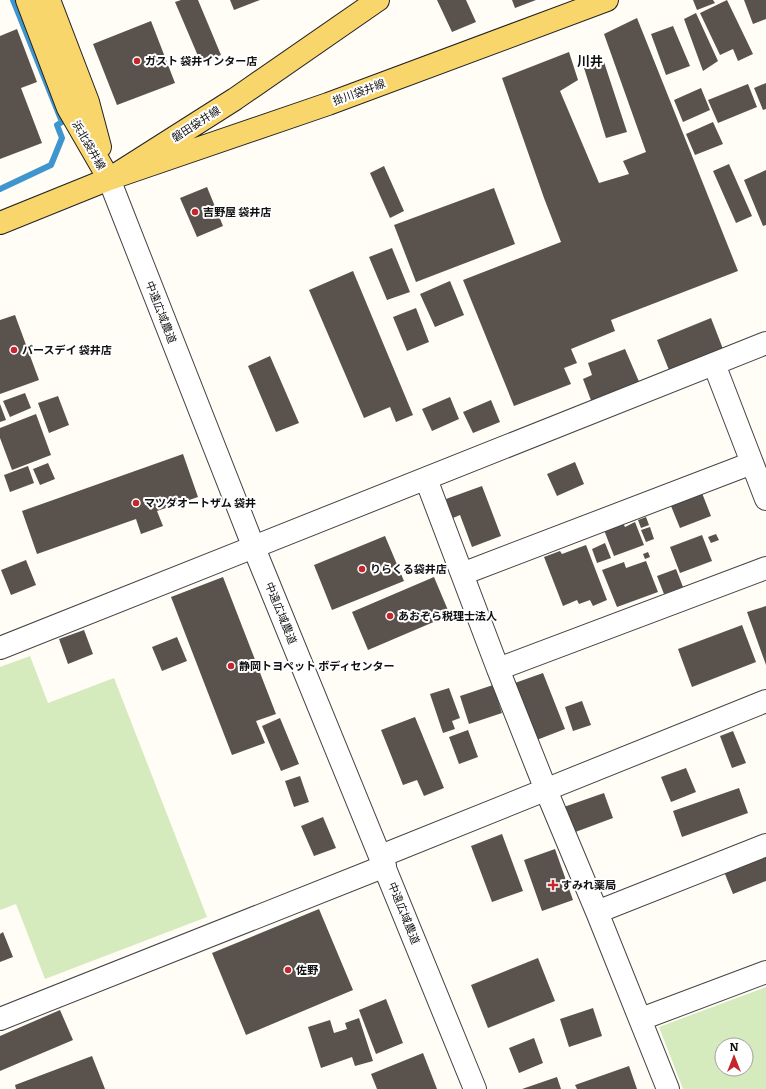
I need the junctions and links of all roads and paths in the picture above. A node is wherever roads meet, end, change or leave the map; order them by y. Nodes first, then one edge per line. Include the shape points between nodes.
1 (27, 0) edge
2 (49, 0) edge
3 (378, 0) edge
4 (608, 0) edge
5 (109, 180) junction
6 (0, 223) edge
7 (766, 343) edge
8 (714, 364) junction
9 (752, 463) junction
10 (426, 479) junction
11 (766, 499) edge
12 (254, 548) junction
13 (766, 568) edge
14 (462, 574) junction
15 (0, 648) edge
16 (498, 669) junction
17 (766, 701) edge
18 (546, 790) junction
19 (766, 845) edge
20 (383, 861) junction
21 (597, 912) junction
22 (766, 972) edge
23 (0, 1019) edge
24 (641, 1019) junction
25 (475, 1089) edge
26 (668, 1089) edge

1 - 5 main road, 浜北袋井線 via 68,108
2 - 5 main road, 浜北袋井線 via 88,102
3 - 5 main road, 磐田袋井線 via 235,99
4 - 5 main road, 掛川袋井線 via 328,104
5 - 6 main road, 磐田袋井線
5 - 12 street, 中遠広域農道
7 - 8 street
8 - 9 street
8 - 10 street
9 - 11 street
9 - 14 street
10 - 12 street
10 - 14 street
12 - 15 street
12 - 20 street, 中遠広域農道
13 - 16 street
14 - 16 street
16 - 18 street
17 - 18 street
18 - 20 street
18 - 21 street
19 - 21 street
20 - 23 street
20 - 25 street, 中遠広域農道
21 - 24 street
22 - 24 street
24 - 26 street

